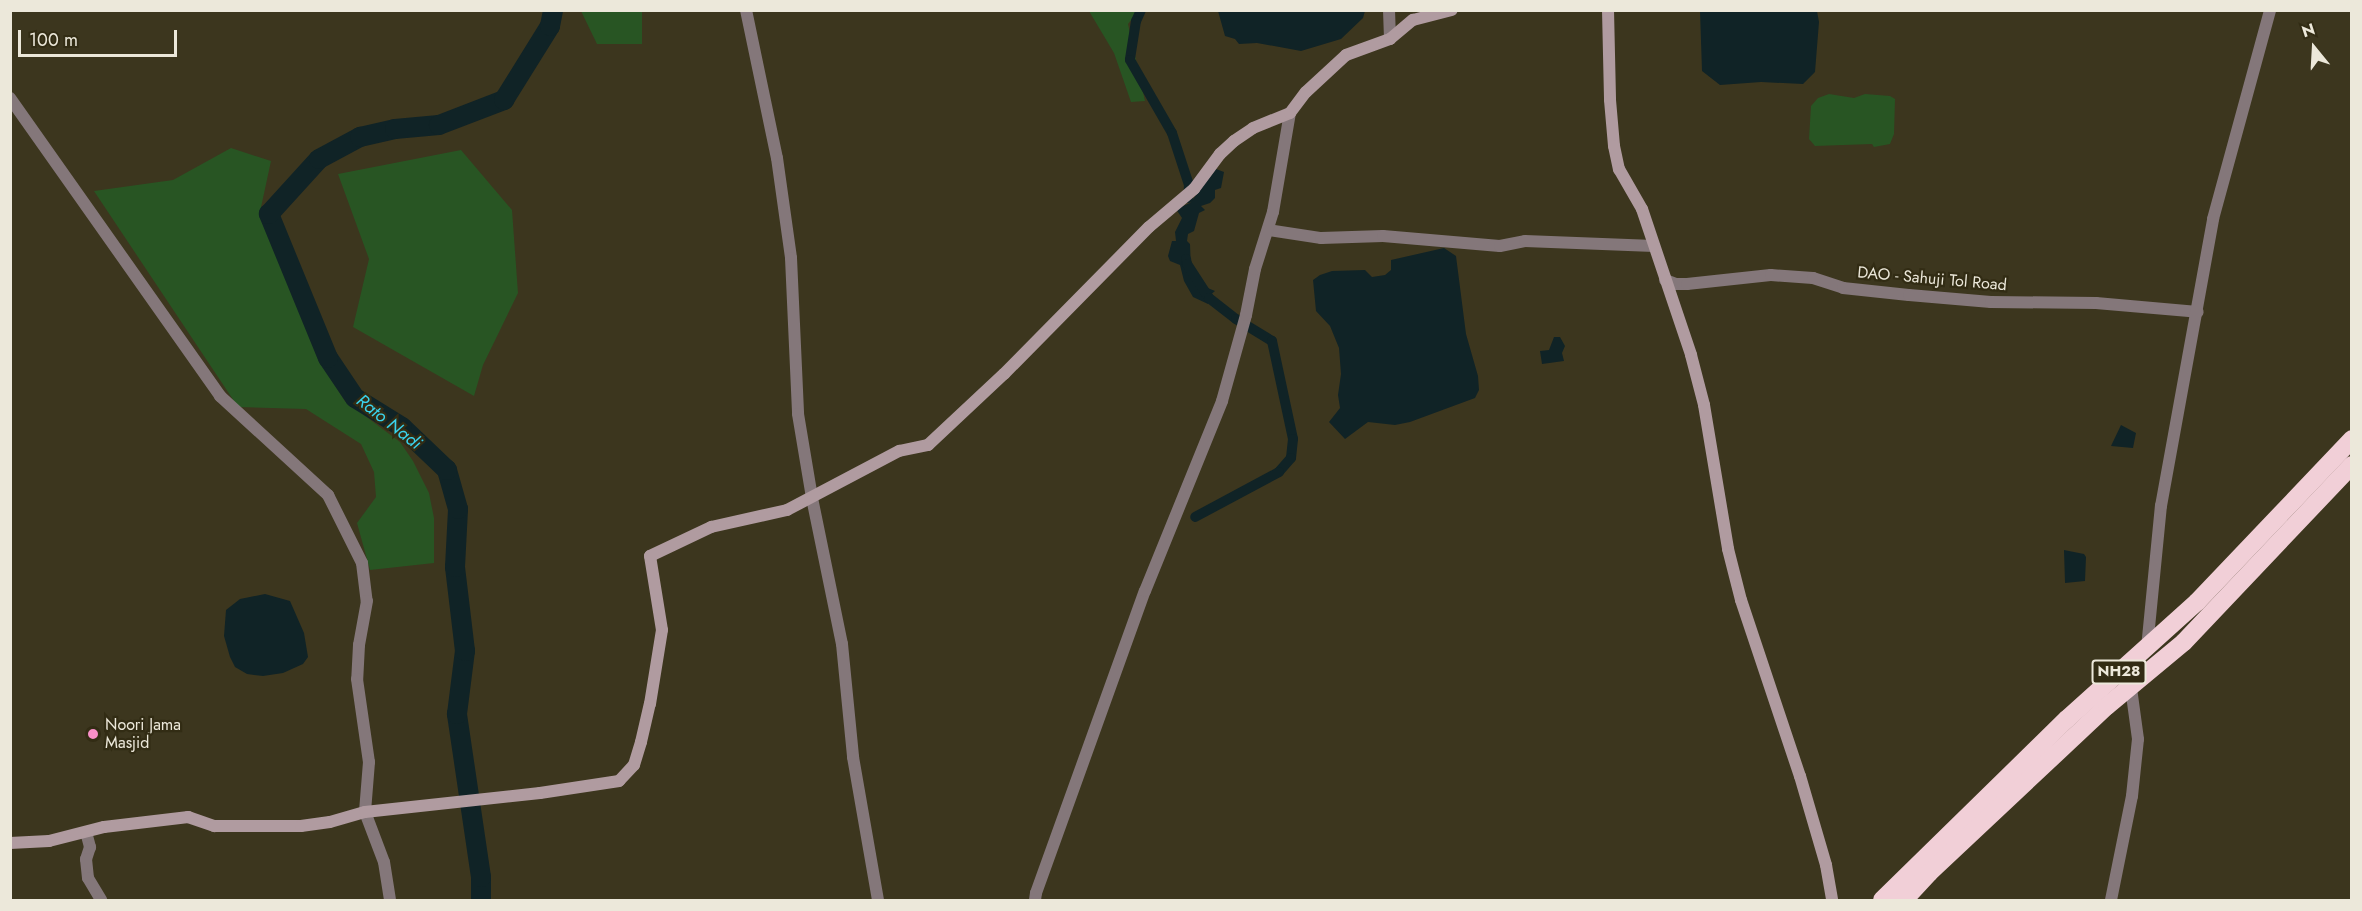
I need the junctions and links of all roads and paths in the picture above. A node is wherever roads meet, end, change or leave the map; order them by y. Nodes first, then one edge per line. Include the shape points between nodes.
1 (746, 10) edge
2 (1389, 10) edge
3 (1452, 10) edge
4 (1608, 10) edge
5 (2270, 10) edge
6 (1390, 39) junction
7 (10, 98) edge
8 (1290, 113) junction
9 (1268, 230) junction
10 (1654, 246) junction
11 (1665, 280) junction
12 (2198, 312) junction
13 (2352, 439) edge
14 (2352, 465) edge
15 (812, 498) junction
16 (2160, 626) junction
17 (2184, 642) junction
18 (2146, 647) junction
19 (2160, 663) junction
20 (2131, 688) junction
21 (371, 812) junction
22 (86, 832) junction
23 (10, 843) edge
24 (1032, 898) edge
25 (101, 900) edge
26 (390, 900) edge
27 (878, 900) edge
28 (1832, 900) edge
29 (1881, 900) edge
30 (1904, 900) edge
31 (2111, 900) edge

1 - 15 street via 775,147 790,247 798,414
2 - 6 street
3 - 6 street via 1413,20
4 - 10 street via 1614,146 1619,169 1642,209
5 - 12 street via 2213,219
6 - 8 street via 1346,55 1306,92
7 - 21 street via 220,396 328,495 362,563 367,602 357,679 369,762
8 - 9 street
8 - 15 street via 1253,128 1220,154 1194,189 1149,227 1005,375 938,437 928,445 899,451
9 - 10 street via 1321,238 1383,236 1500,246 1525,241
9 - 24 street via 1222,400 1145,591
10 - 11 street
11 - 12 street, DAO - Sahuji Tol Road via 1687,284 1771,275 1813,278 1844,288 1909,295
11 - 28 street via 1704,405 1728,549 1741,600 1800,776
12 - 16 street via 2161,507 2151,589
13 - 16 highway, NH28 via 2197,602
14 - 17 highway, NH28
15 - 21 street via 788,510 711,527 650,556 662,630 650,704 634,765 619,781
15 - 27 street via 842,644 853,758
16 - 17 street
16 - 18 highway, NH28
17 - 19 highway, NH28
18 - 19 street
18 - 29 highway, NH28
19 - 20 highway, NH28
20 - 30 highway, NH28 via 2090,722
20 - 31 street via 2138,740 2132,796
21 - 22 street via 302,826 214,826 188,817
21 - 26 street
22 - 23 street via 49,841
22 - 25 street via 90,847 86,859 88,878

